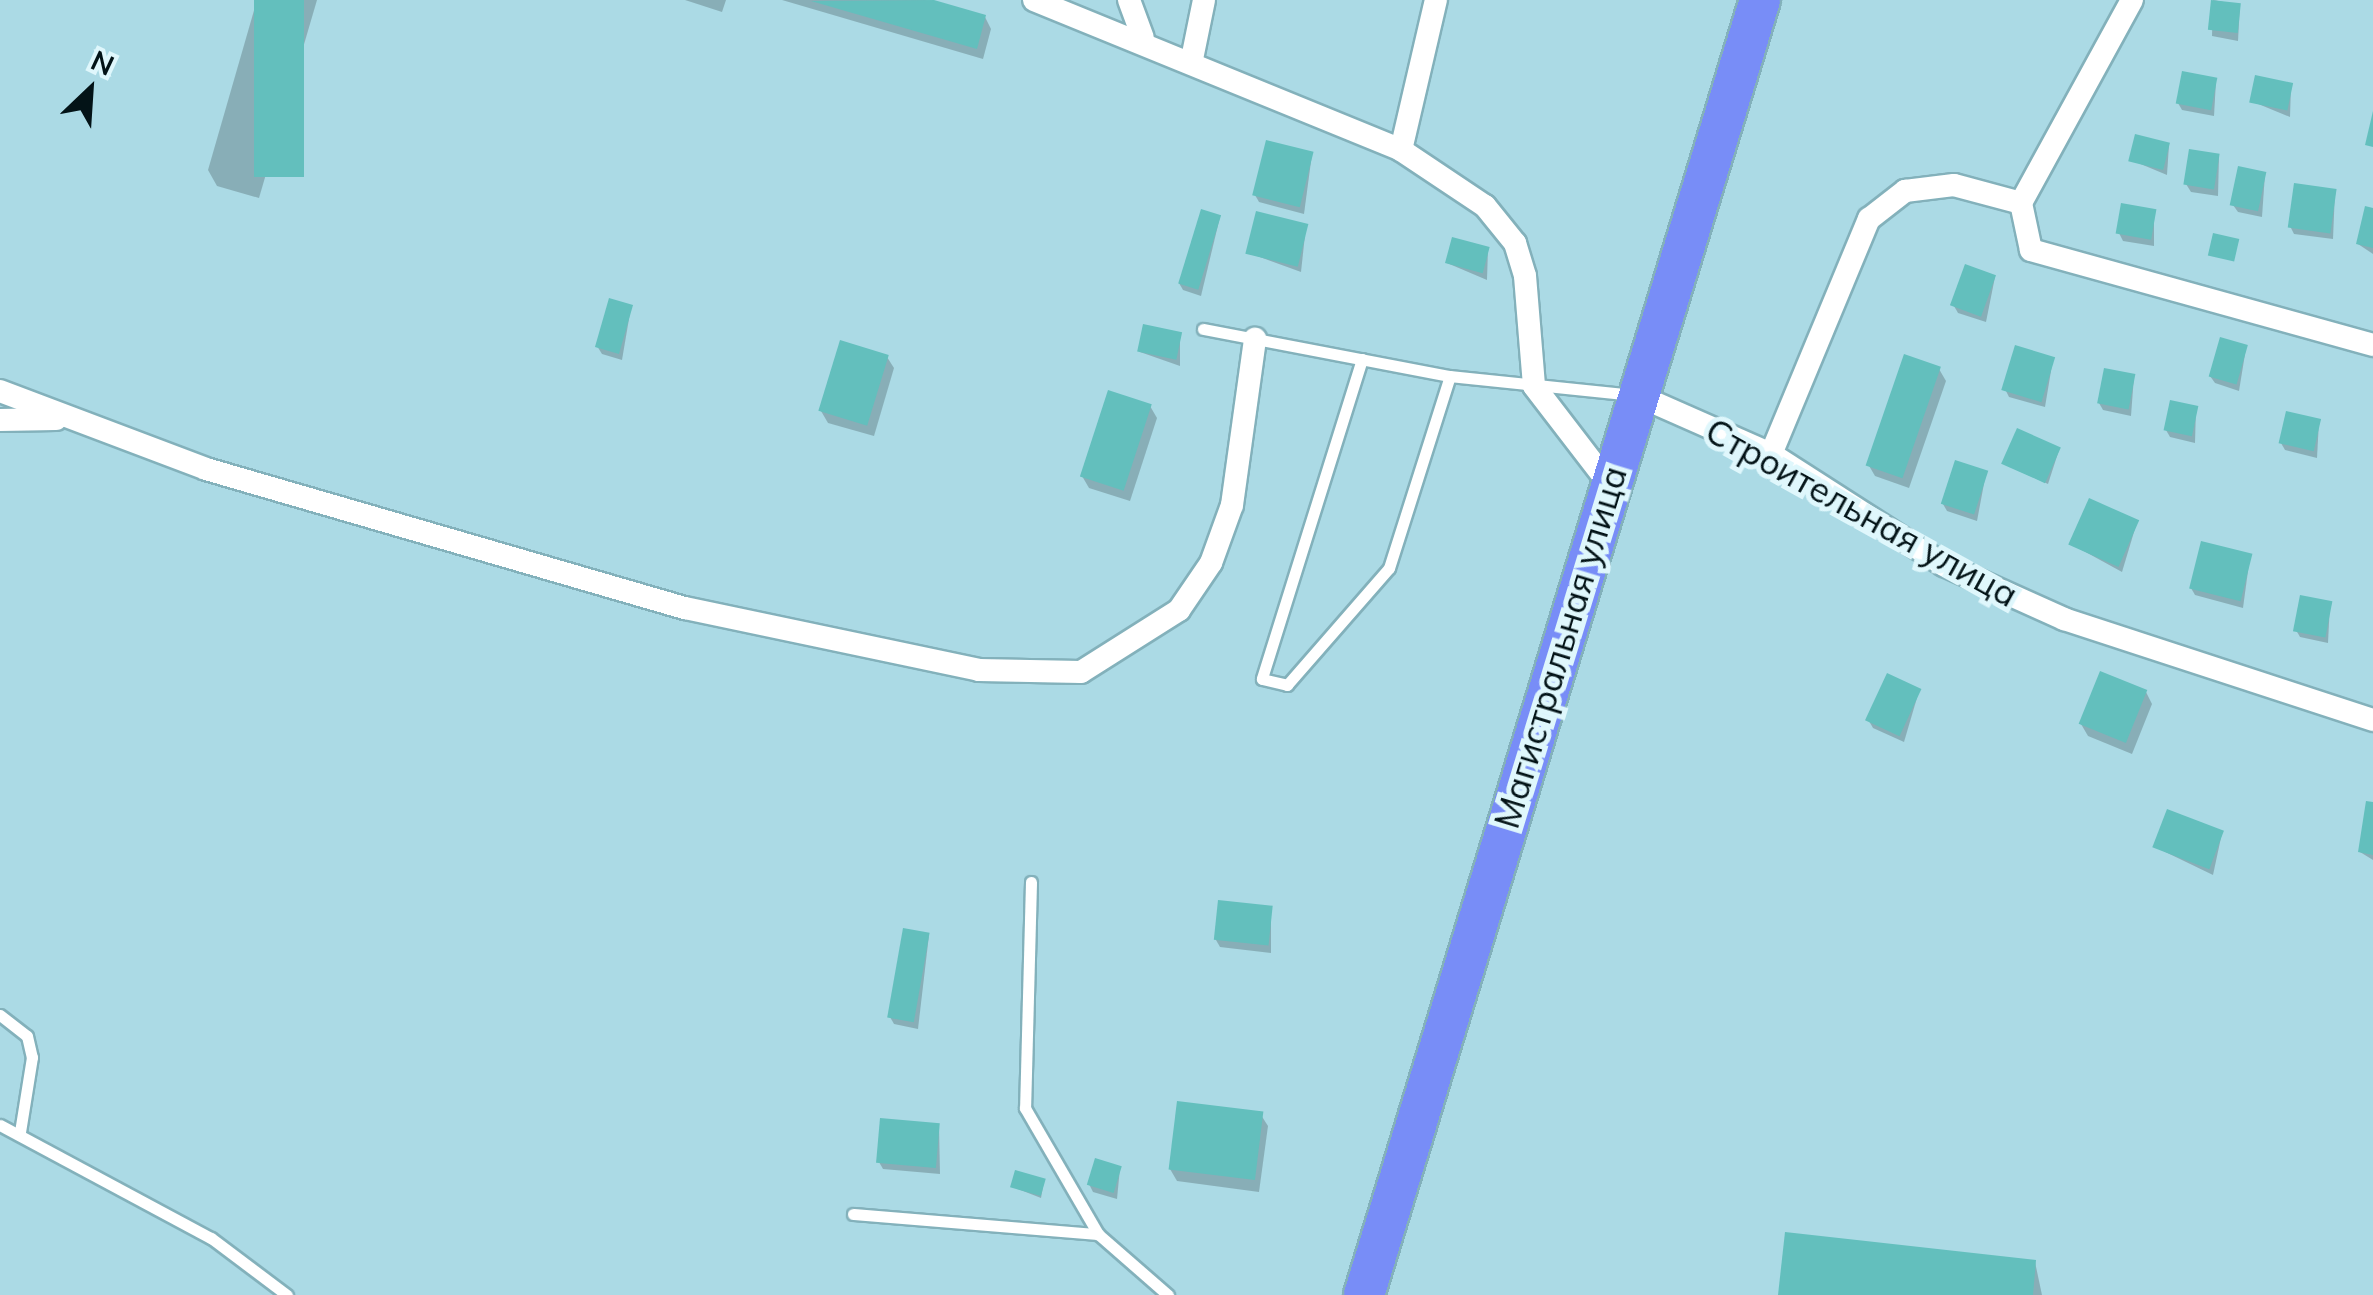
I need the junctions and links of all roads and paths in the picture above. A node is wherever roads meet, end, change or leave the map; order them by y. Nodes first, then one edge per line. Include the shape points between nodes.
1 (1034, 0) edge
2 (1129, 0) edge
3 (1204, 0) edge
4 (1436, 0) edge
5 (1760, 0) edge
6 (2132, 0) edge
7 (1143, 38) junction
8 (1192, 59) junction
9 (1401, 150) junction
10 (2022, 203) junction
11 (1203, 328) dead end
12 (1254, 339) junction
13 (2373, 345) edge
14 (1362, 360) junction
15 (1450, 376) junction
16 (1534, 386) junction
17 (0, 391) edge
18 (1637, 395) junction
19 (65, 418) junction
20 (0, 420) edge
21 (1771, 454) junction
22 (1610, 485) junction
23 (2373, 720) edge
24 (1031, 882) dead end
25 (0, 1015) edge
26 (0, 1125) edge
27 (20, 1132) junction
28 (853, 1214) dead end
29 (1098, 1234) junction
30 (287, 1295) edge
31 (1168, 1295) edge
32 (1364, 1295) edge

1 - 7 street
2 - 7 street
3 - 8 street
4 - 9 street
5 - 18 highway, Магистральная улица
6 - 10 street
7 - 8 street
8 - 9 street
9 - 16 street via 1486,206 1516,243
10 - 13 street via 2025,235 2043,258
10 - 21 street via 1954,186 1905,191 1870,219
11 - 12 lane
12 - 14 lane
12 - 19 street via 1232,505 1210,563 1179,610 1081,672 979,670 685,608 206,469
14 - 15 lane
14 - 15 lane via 1262,679 1287,685 1389,568
15 - 16 lane
16 - 18 lane
16 - 22 street
17 - 19 street
18 - 21 street, Строительная улица
18 - 22 highway, Магистральная улица
19 - 20 street
21 - 23 street, Строительная улица via 1944,565 2047,612
22 - 32 highway, Магистральная улица
24 - 29 lane via 1026,1108
25 - 27 lane via 26,1036 32,1057
26 - 27 lane
27 - 30 lane via 211,1238
28 - 29 lane
29 - 31 lane

